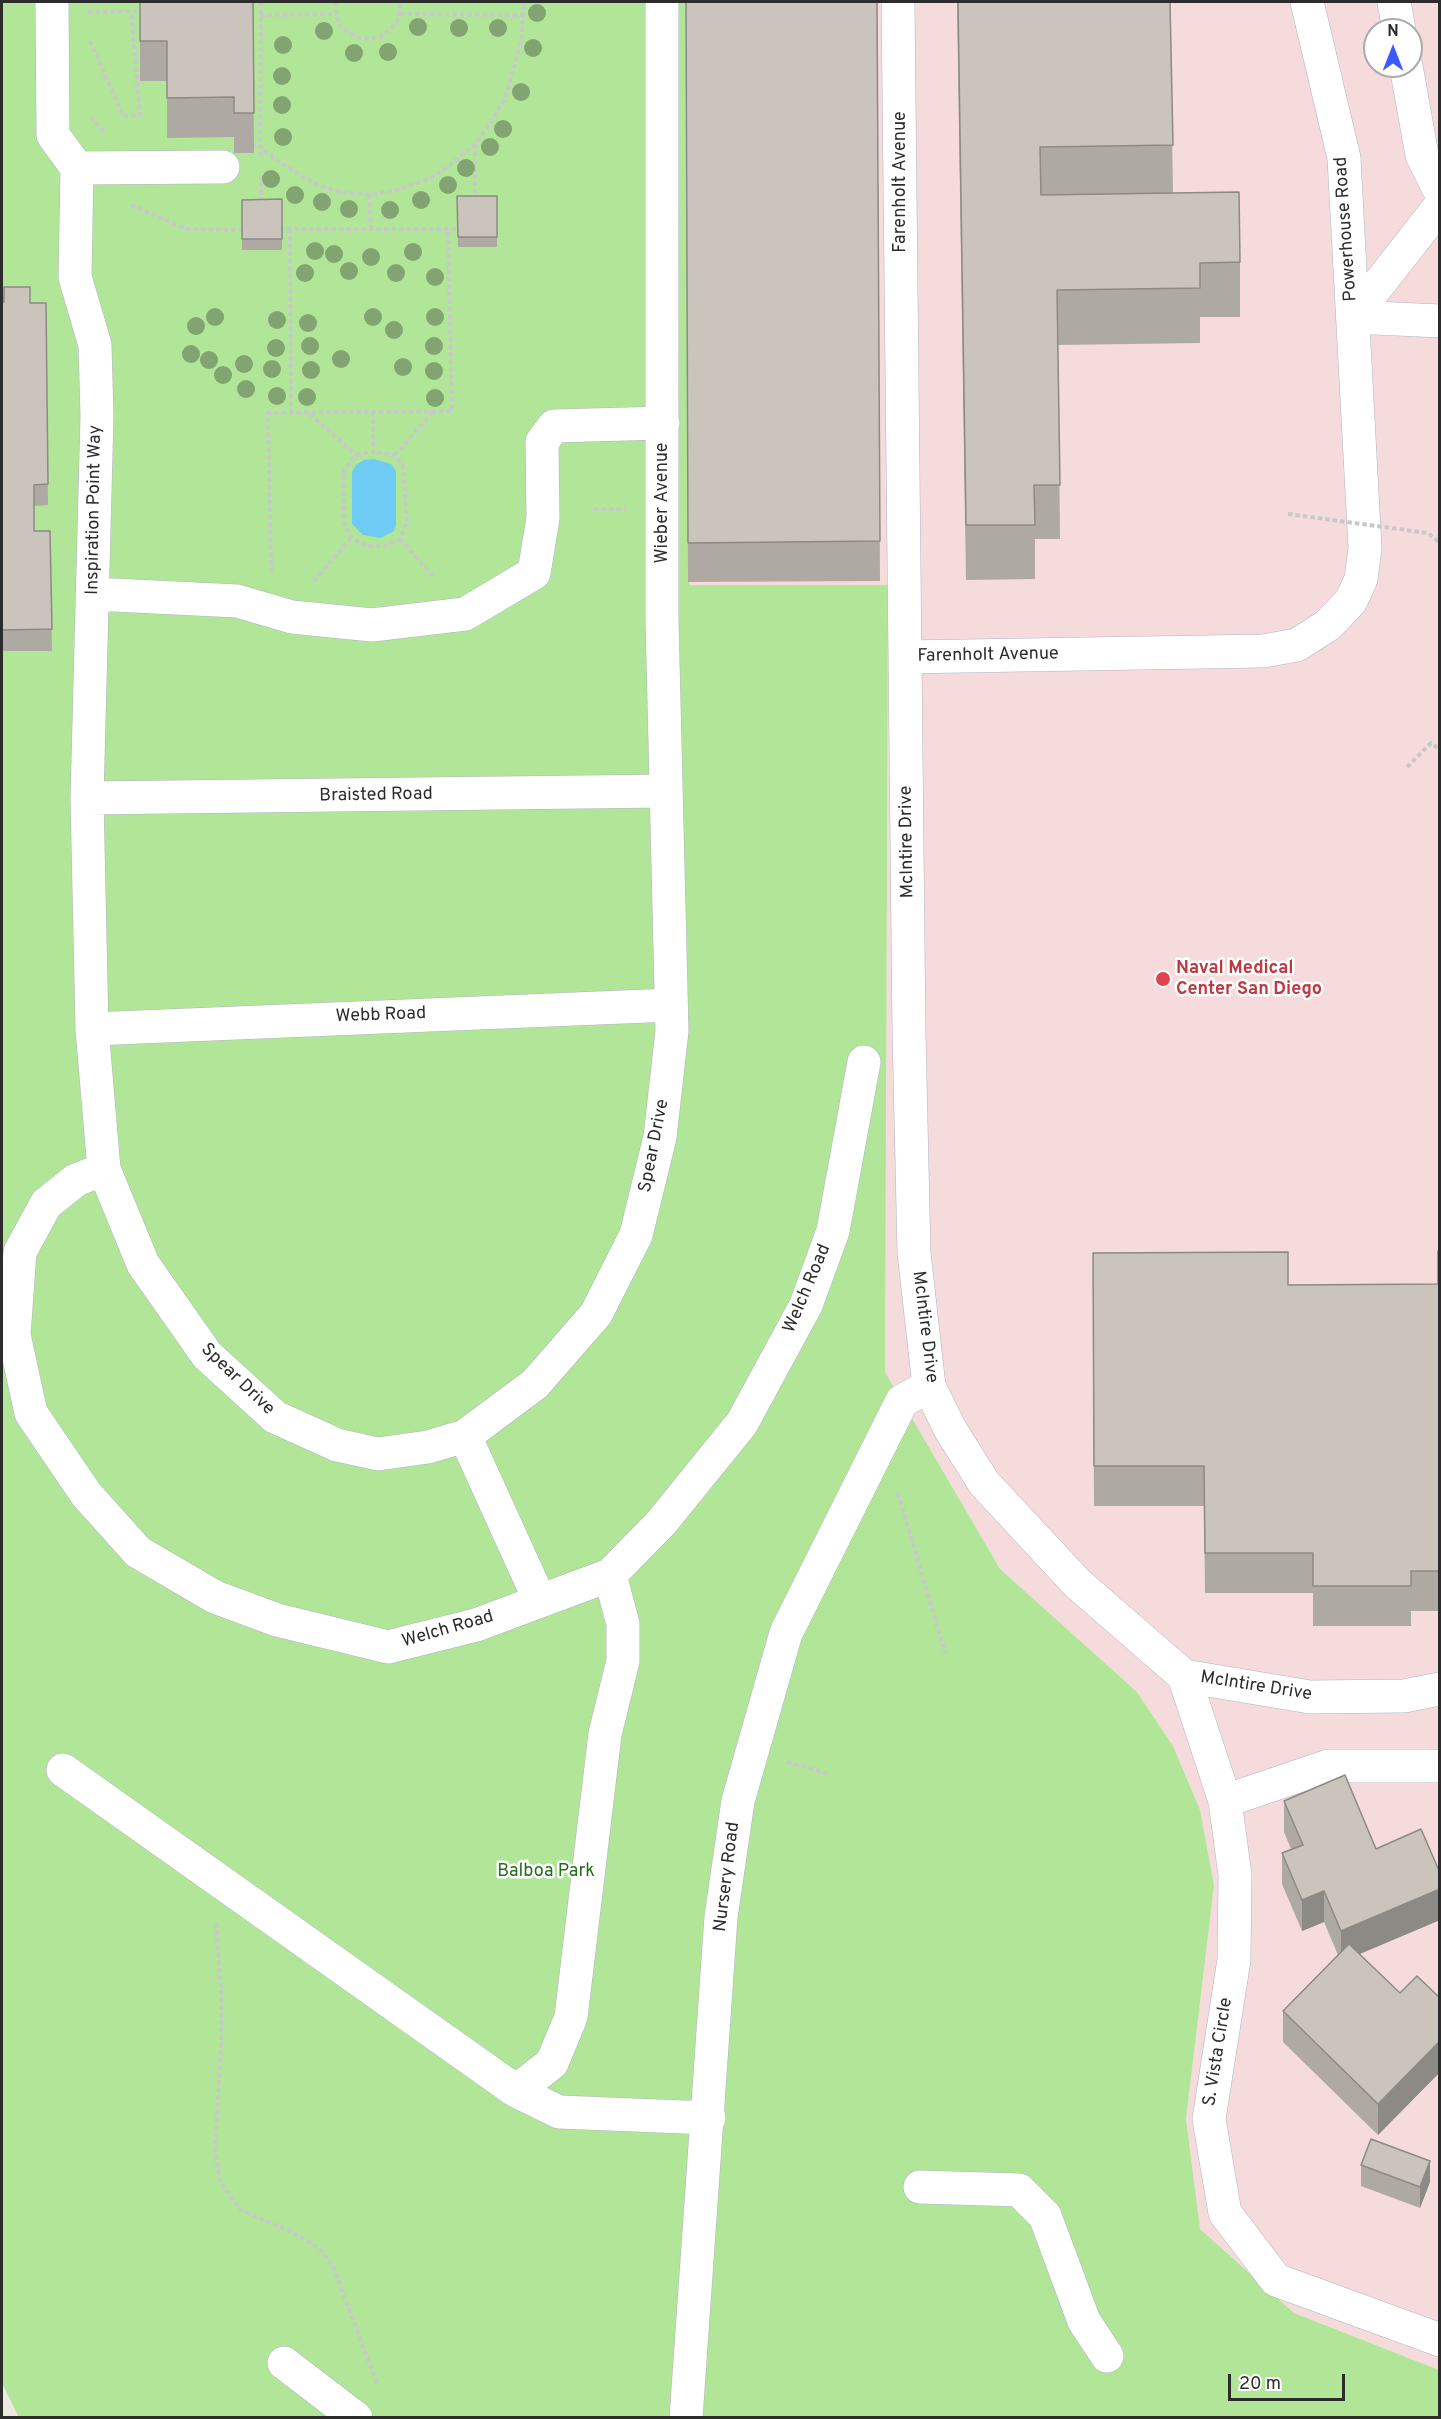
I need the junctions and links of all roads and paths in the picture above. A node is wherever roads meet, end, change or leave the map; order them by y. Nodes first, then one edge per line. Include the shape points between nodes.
1 (261, 2) edge
2 (335, 2) edge
3 (400, 2) edge
4 (524, 2) edge
5 (662, 2) edge
6 (898, 2) edge
7 (1307, 2) edge
8 (1394, 2) edge
9 (67, 7) edge
10 (131, 11) junction
11 (140, 11) edge
12 (336, 14) junction
13 (400, 14) junction
14 (260, 15) junction
15 (524, 15) junction
16 (1397, 18) edge
17 (82, 41) dead end
18 (1408, 78) edge
19 (88, 112) dead end
20 (106, 135) dead end
21 (475, 144) junction
22 (249, 146) edge
23 (260, 146) junction
24 (223, 167) dead end
25 (77, 175) junction
26 (1440, 191) edge
27 (369, 195) junction
28 (1440, 206) edge
29 (476, 207) edge
30 (261, 209) edge
31 (448, 228) junction
32 (466, 228) edge
33 (290, 229) junction
34 (371, 229) junction
35 (251, 230) edge
36 (271, 230) edge
37 (1353, 317) junction
38 (1440, 321) edge
39 (434, 411) junction
40 (373, 412) junction
41 (291, 413) junction
42 (309, 413) junction
43 (663, 423) junction
44 (373, 452) junction
45 (356, 455) junction
46 (395, 455) junction
47 (594, 508) dead end
48 (635, 509) dead end
49 (1288, 514) dead end
50 (351, 538) junction
51 (400, 539) junction
52 (1440, 543) edge
53 (271, 579) dead end
54 (93, 594) junction
55 (465, 614) junction
56 (286, 616) junction
57 (905, 657) junction
58 (1440, 750) edge
59 (1407, 767) dead end
60 (665, 791) junction
61 (87, 798) junction
62 (671, 1005) junction
63 (92, 1029) junction
64 (864, 1062) dead end
65 (104, 1168) junction
66 (929, 1386) junction
67 (465, 1436) junction
68 (897, 1489) dead end
69 (610, 1575) junction
70 (540, 1601) junction
71 (945, 1653) dead end
72 (1184, 1676) junction
73 (1440, 1689) edge
74 (783, 1761) dead end
75 (1440, 1766) edge
76 (63, 1770) dead end
77 (829, 1774) dead end
78 (1225, 1801) junction
79 (212, 1875) junction
80 (516, 2091) junction
81 (709, 2118) junction
82 (920, 2187) dead end
83 (1440, 2340) edge
84 (1107, 2356) dead end
85 (285, 2363) dead end
86 (382, 2397) dead end
87 (357, 2418) edge
88 (686, 2418) edge

1 - 14 path
2 - 12 path
3 - 13 path
4 - 15 path
5 - 43 street, Wieber Avenue
6 - 57 street, Farenholt Avenue
7 - 37 street, Powerhouse Road via 1344,159
8 - 16 street
9 - 10 path
9 - 25 street via 53,135
10 - 11 path
10 - 17 path via 140,115 123,116 91,41
12 - 13 path via 349,33 369,39 389,31
12 - 14 path
13 - 15 path
14 - 23 path
15 - 21 path via 519,52 506,96
18 - 26 street via 1422,155
19 - 20 path
21 - 27 path via 429,179
21 - 29 path
22 - 23 path
23 - 27 path via 316,184 339,192
23 - 30 path
24 - 25 street
25 - 35 path via 187,229
25 - 54 street, Inspiration Point Way via 75,277 95,345
27 - 34 path
28 - 37 street
31 - 32 path
31 - 34 path
31 - 39 path via 452,411
33 - 34 path
33 - 36 path
33 - 41 path
37 - 38 street
37 - 57 street, Farenholt Avenue via 1365,548 1361,579 1352,601 1328,625 1297,645 1263,651
39 - 40 path
39 - 46 path
40 - 42 path
40 - 44 path
41 - 42 path
41 - 53 path via 267,413
42 - 45 path
43 - 55 street via 554,426 542,442 543,518 534,573
43 - 60 street, Wieber Avenue
44 - 45 path
44 - 46 path
45 - 50 path via 344,471 344,522
46 - 51 path via 403,466 407,523
47 - 48 path
49 - 52 path, bridge via 1428,533
50 - 51 path via 366,546 384,546
50 - 56 path
51 - 55 path
54 - 56 street via 237,601
54 - 61 street, Inspiration Point Way
55 - 56 street via 372,625
57 - 66 street, McIntire Drive via 914,1253
58 - 59 path via 1431,743
60 - 61 street, Braisted Road
60 - 62 street, Wieber Avenue
61 - 63 street, Inspiration Point Way
62 - 63 street, Webb Road
62 - 67 street, Spear Drive via 672,1031 660,1137 636,1235 596,1314 535,1384
63 - 65 street, Spear Drive
64 - 69 street, Welch Road via 832,1232 806,1305 742,1423 661,1522
65 - 67 street, Spear Drive via 149,1273 207,1355 275,1418 337,1445 378,1454 428,1447
65 - 70 street, Welch Road via 76,1180 46,1204 20,1252 14,1335 31,1413 86,1494 138,1552 215,1597 277,1620 387,1647 476,1625
66 - 72 street, McIntire Drive via 984,1483 1077,1583
66 - 81 street, Nursery Road via 902,1401 786,1633 738,1801 721,1917
67 - 70 street
68 - 71 path
69 - 70 street, Welch Road
69 - 80 street via 623,1624 623,1661 605,1734 571,2016 552,2062
72 - 73 street, McIntire Drive via 1310,1697 1404,1696
72 - 78 street, S. Vista Circle
74 - 77 path
75 - 78 street via 1328,1766
76 - 79 street
78 - 83 street, S. Vista Circle via 1235,1875 1234,1960 1209,2119 1226,2213 1276,2280
79 - 80 street
79 - 86 path via 221,1989 215,2150 220,2182 241,2210 296,2234 320,2249 333,2266
80 - 81 street via 559,2112
81 - 88 street, Nursery Road
82 - 84 street via 1019,2190 1045,2216 1084,2321
85 - 87 street

